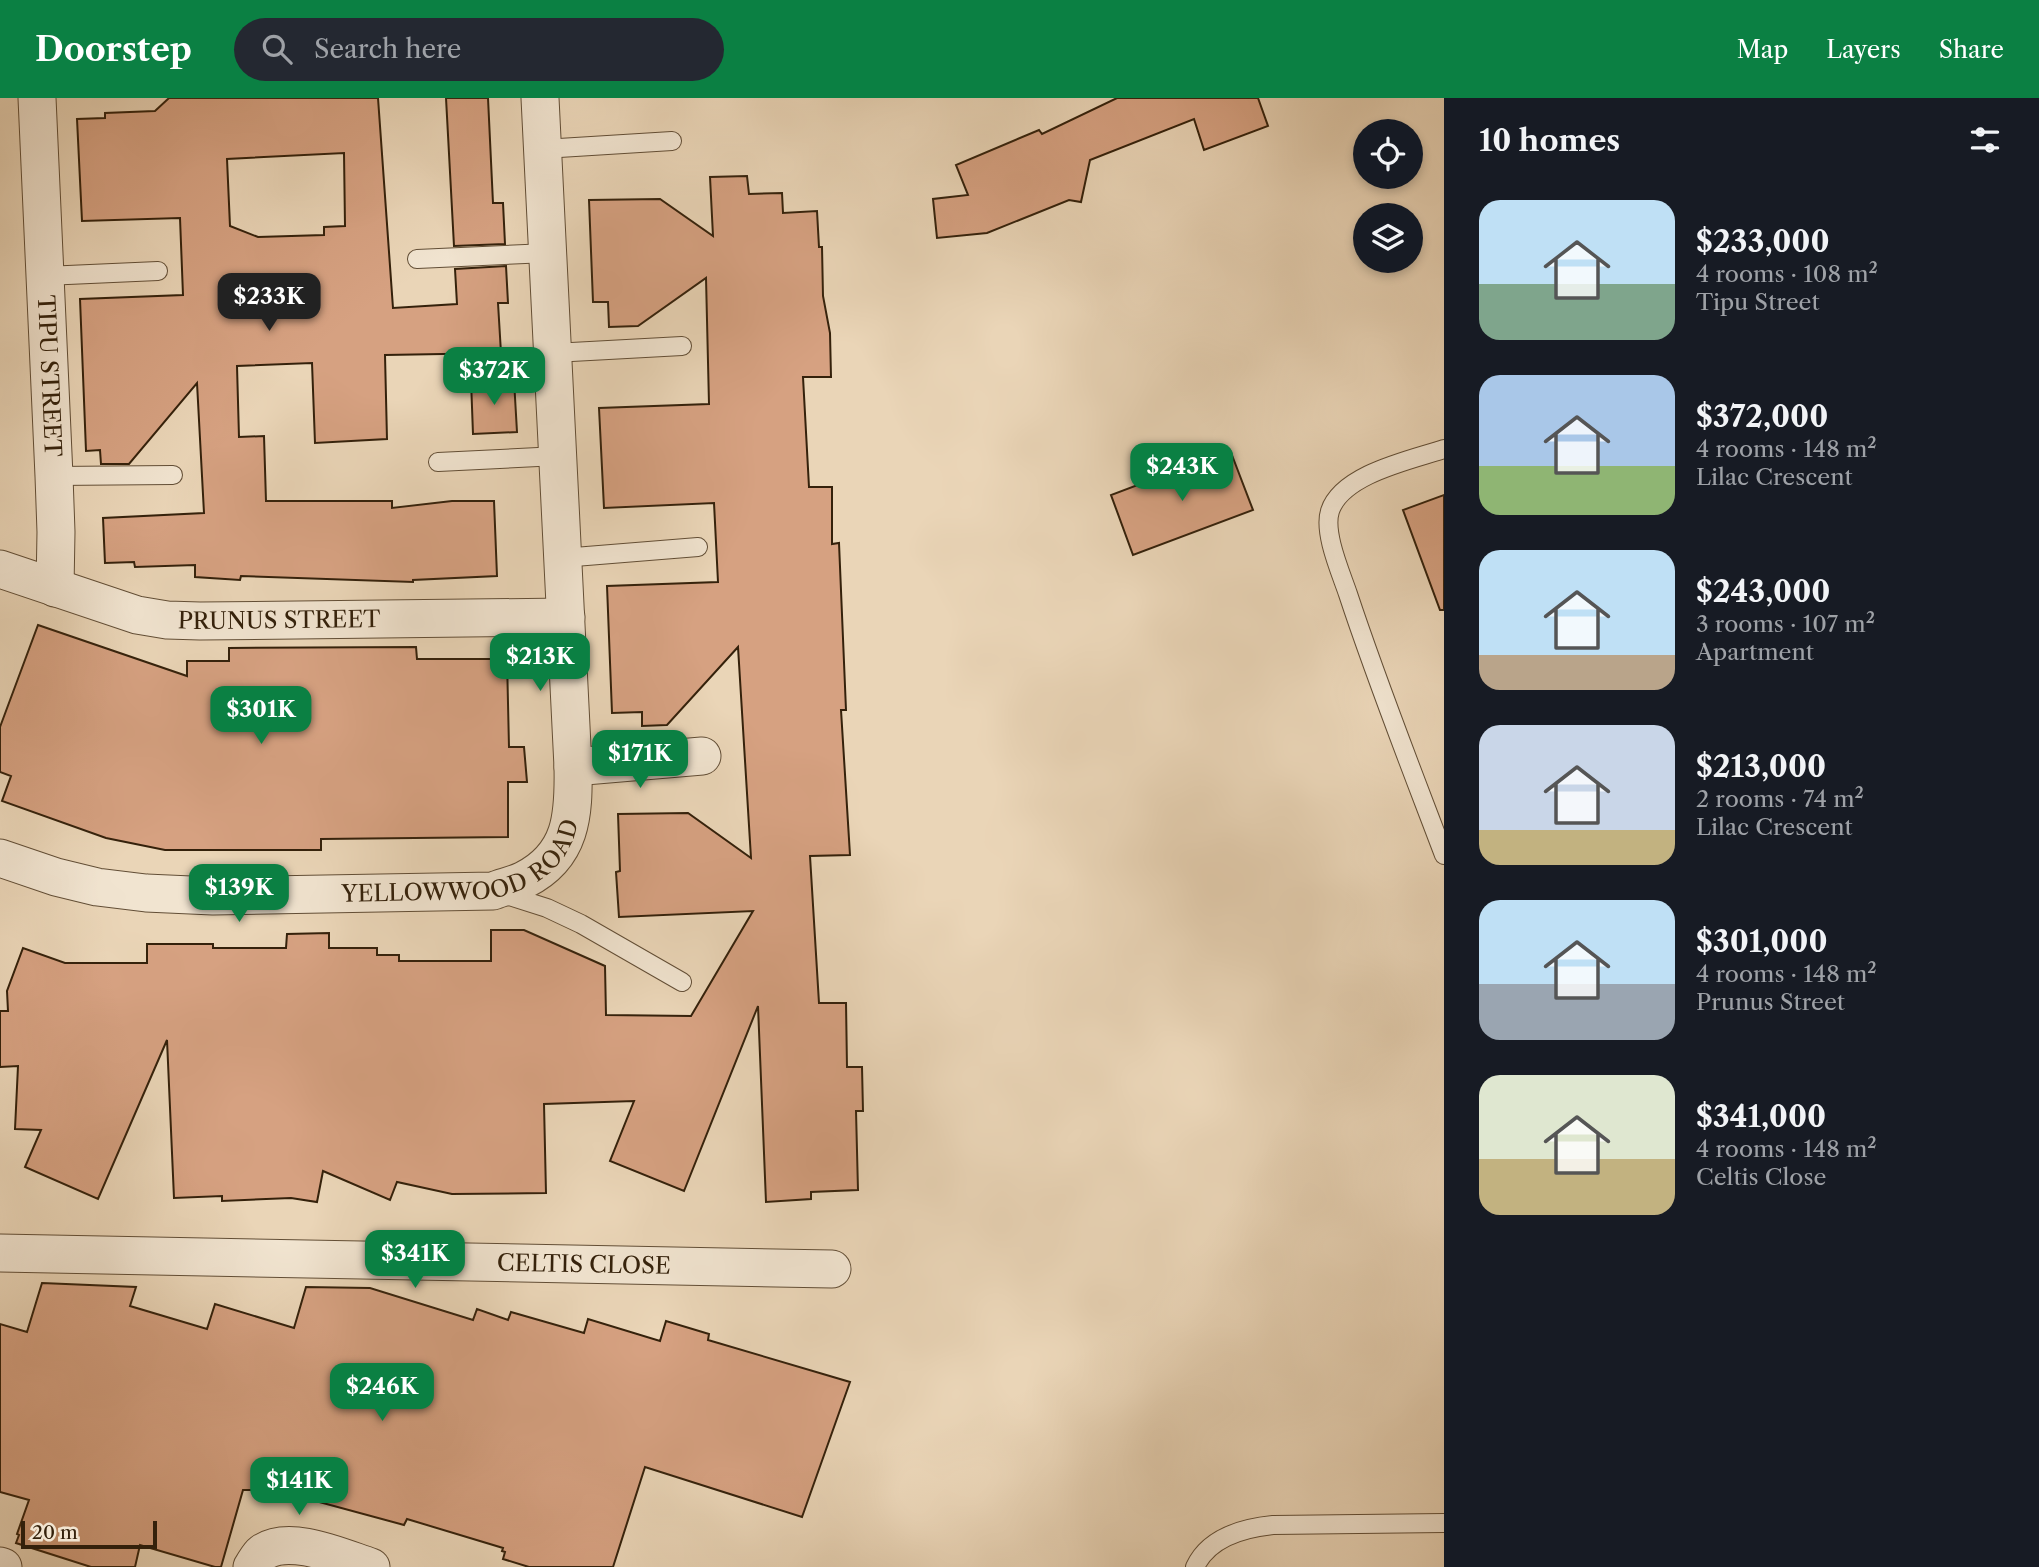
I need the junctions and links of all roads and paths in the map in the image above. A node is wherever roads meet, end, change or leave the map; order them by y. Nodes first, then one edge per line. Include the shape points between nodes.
1 (37, 98) edge
2 (540, 98) edge
3 (672, 141) dead end
4 (543, 149) junction
5 (548, 253) junction
6 (417, 259) dead end
7 (158, 271) dead end
8 (44, 276) junction
9 (682, 346) dead end
10 (553, 353) junction
11 (1444, 449) edge
12 (558, 456) junction
13 (438, 463) dead end
14 (173, 475) dead end
15 (54, 476) junction
16 (698, 547) dead end
17 (562, 558) junction
18 (0, 569) edge
19 (55, 588) junction
20 (566, 617) junction
21 (702, 756) dead end
22 (573, 767) junction
23 (1444, 855) edge
24 (0, 858) edge
25 (493, 891) junction
26 (682, 982) dead end
27 (0, 1253) edge
28 (832, 1269) dead end
29 (1444, 1523) edge
30 (253, 1567) edge
31 (371, 1567) edge
32 (1195, 1567) edge

1 - 8 street, TIPU STREET
2 - 4 street, YELLOWWOOD ROAD
3 - 4 lane
4 - 5 street, YELLOWWOOD ROAD
5 - 6 lane
5 - 10 street, YELLOWWOOD ROAD
7 - 8 lane, TIPU STREET
8 - 15 street, TIPU STREET
9 - 10 lane
10 - 12 street, YELLOWWOOD ROAD
11 - 23 lane via 1355,483 1330,511 1329,526 1368,654
12 - 13 lane
12 - 17 street, YELLOWWOOD ROAD
14 - 15 lane, TIPU STREET
15 - 19 street, TIPU STREET
16 - 17 lane
17 - 20 street, YELLOWWOOD ROAD
18 - 19 street, PRUNUS STREET
19 - 20 street, PRUNUS STREET via 167,620
20 - 22 street, YELLOWWOOD ROAD
21 - 22 street
22 - 25 street, YELLOWWOOD ROAD via 571,824 562,846 545,867
24 - 25 street, YELLOWWOOD ROAD via 97,887 146,893
25 - 26 lane via 581,924
27 - 28 street, CELTIS CLOSE
29 - 32 lane via 1247,1528 1210,1548
30 - 31 street via 261,1553 280,1546 301,1546

